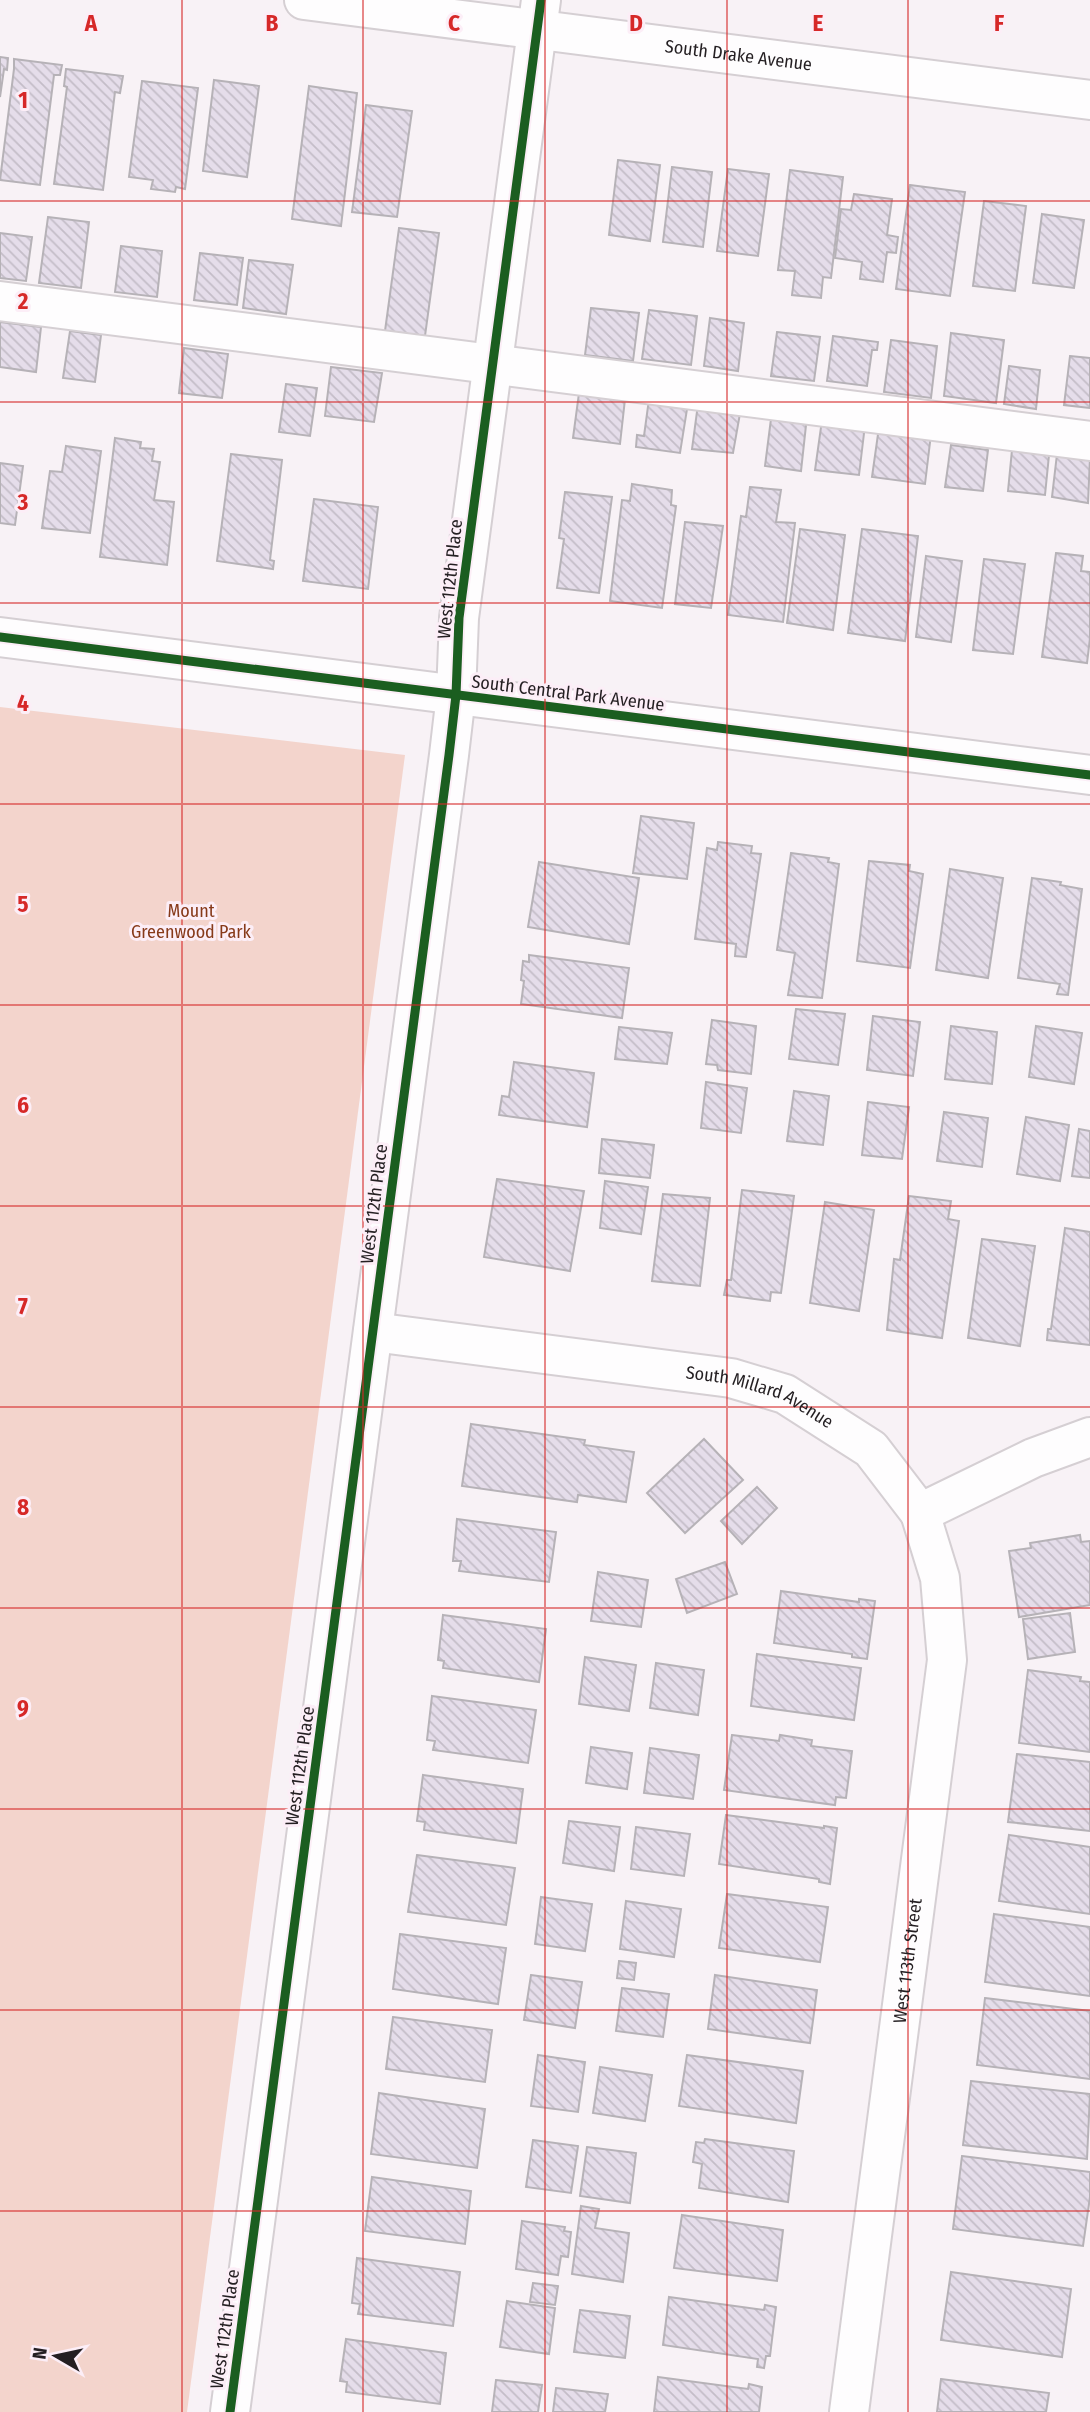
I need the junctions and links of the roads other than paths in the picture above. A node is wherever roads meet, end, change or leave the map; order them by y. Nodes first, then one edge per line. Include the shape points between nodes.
1 (304, 0) edge
2 (539, 15) edge
3 (1090, 100) edge
4 (0, 300) edge
5 (493, 364) junction
6 (1090, 442) edge
7 (0, 638) edge
8 (456, 695) junction
9 (1090, 775) edge
10 (373, 1332) junction
11 (1090, 1437) edge
12 (920, 1513) junction
13 (230, 2412) edge
14 (849, 2412) edge

1 - 2 street, South Drake Avenue
2 - 3 street, South Drake Avenue
2 - 5 street, West 112th Place
4 - 5 street
5 - 6 street
5 - 8 street, West 112th Place via 459,618
7 - 8 street, South Central Park Avenue
8 - 9 street, South Central Park Avenue
8 - 10 street, West 112th Place
10 - 12 street, South Millard Avenue via 731,1378 785,1394 871,1449
10 - 13 street, West 112th Place
11 - 12 street via 1033,1458
12 - 14 street, West 113th Street via 940,1578 947,1660

